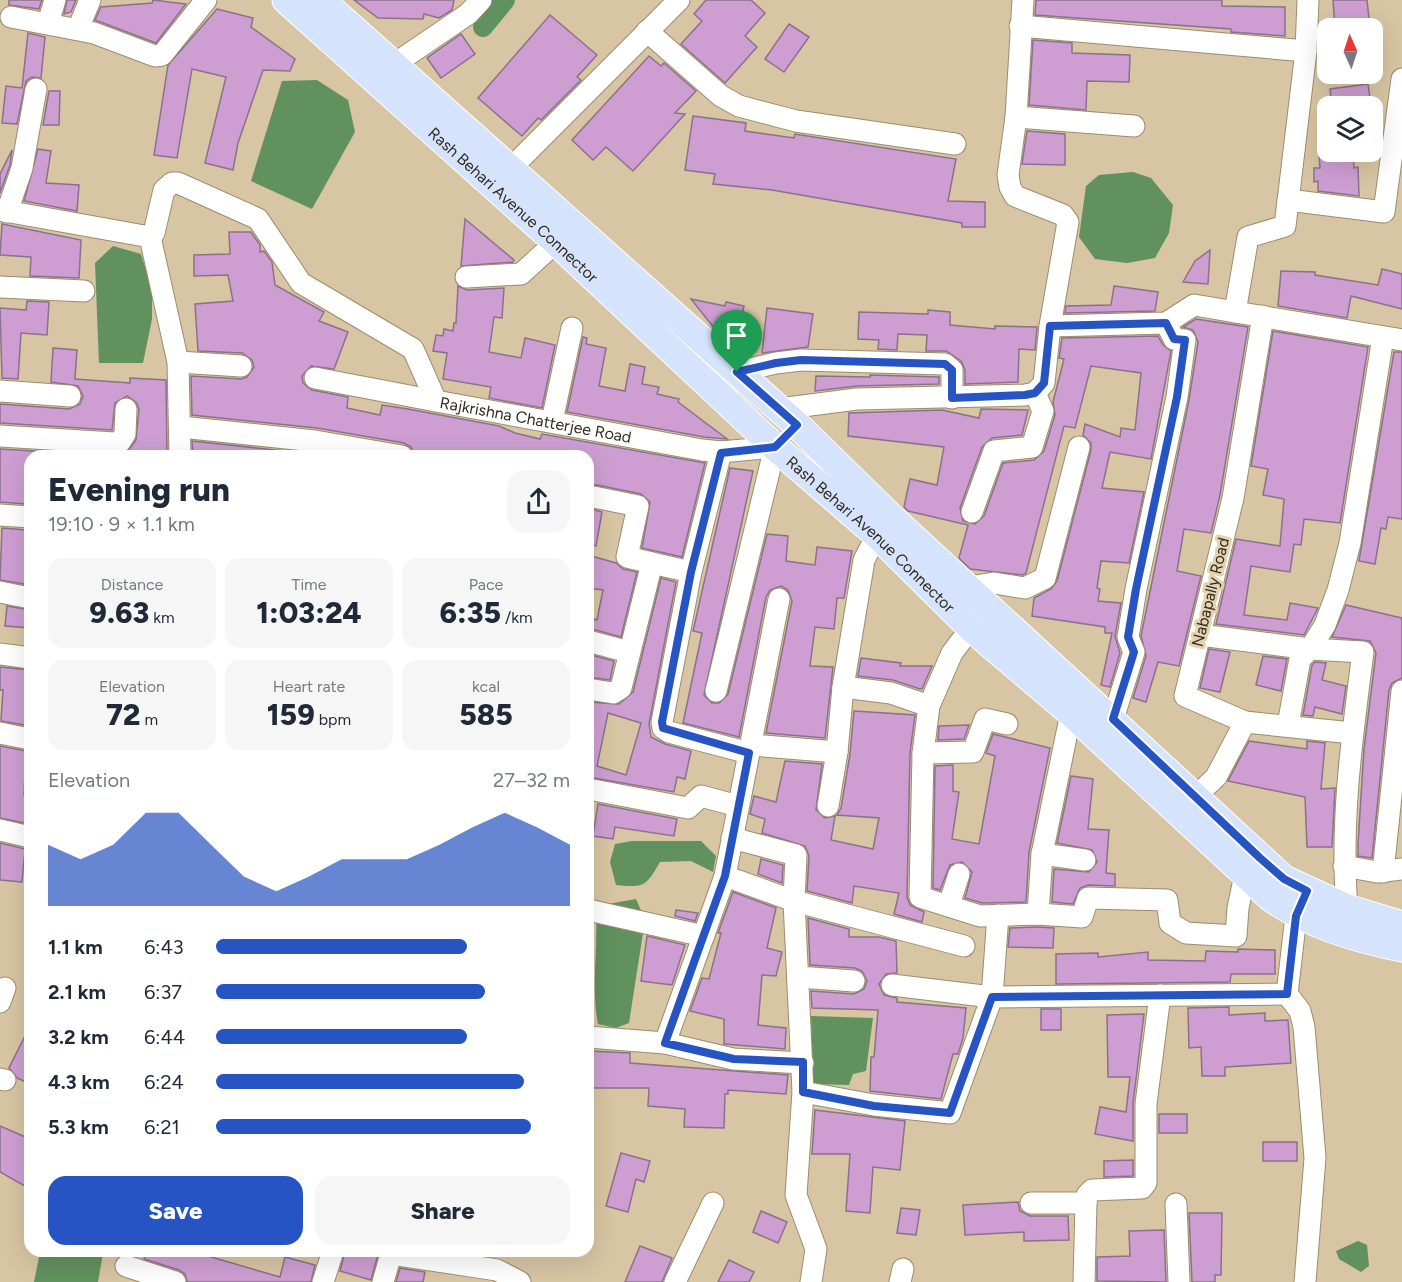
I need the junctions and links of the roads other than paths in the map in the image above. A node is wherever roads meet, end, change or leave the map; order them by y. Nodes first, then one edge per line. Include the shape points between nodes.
1 (55, 0) edge
2 (90, 0) edge
3 (206, 0) edge
4 (286, 0) edge
5 (321, 0) edge
6 (481, 0) edge
7 (679, 0) edge
8 (1023, 0) edge
9 (1308, 0) edge
10 (11, 17) dead end
11 (48, 23) junction
12 (1020, 26) junction
13 (78, 29) junction
14 (647, 31) junction
15 (1306, 51) junction
16 (393, 65) junction
17 (1402, 80) edge
18 (36, 89) dead end
19 (1016, 117) junction
20 (1134, 126) dead end
21 (955, 144) dead end
22 (510, 169) junction
23 (1288, 200) junction
24 (2, 213) edge
25 (150, 237) junction
26 (556, 242) junction
27 (466, 277) dead end
28 (0, 287) edge
29 (84, 291) dead end
30 (1235, 312) junction
31 (1263, 316) junction
32 (1166, 323) junction
33 (1050, 326) junction
34 (572, 328) dead end
35 (1392, 339) edge
36 (178, 362) junction
37 (241, 366) dead end
38 (737, 372) junction
39 (315, 378) dead end
40 (0, 391) edge
41 (1035, 393) junction
42 (70, 396) dead end
43 (952, 398) junction
44 (436, 401) junction
45 (126, 409) dead end
46 (788, 417) junction
47 (552, 422) junction
48 (181, 427) junction
49 (0, 436) edge
50 (775, 447) junction
51 (1079, 447) dead end
52 (180, 450) edge
53 (367, 450) edge
54 (721, 453) junction
55 (594, 497) dead end
56 (972, 512) dead end
57 (0, 515) edge
58 (24, 517) edge
59 (877, 535) junction
60 (652, 563) junction
61 (691, 572) junction
62 (969, 587) junction
63 (0, 592) edge
64 (24, 597) edge
65 (779, 599) dead end
66 (970, 628) junction
67 (1200, 634) junction
68 (594, 643) edge
69 (1310, 649) junction
70 (629, 652) junction
71 (0, 654) edge
72 (24, 657) edge
73 (843, 687) junction
74 (594, 690) edge
75 (1402, 691) edge
76 (716, 692) dead end
77 (929, 706) junction
78 (1071, 713) junction
79 (1113, 719) junction
80 (1245, 722) junction
81 (1007, 724) dead end
82 (1288, 726) junction
83 (0, 733) edge
84 (1352, 733) junction
85 (24, 738) edge
86 (750, 749) junction
87 (837, 752) junction
88 (923, 753) junction
89 (594, 790) edge
90 (1195, 797) junction
91 (738, 806) junction
92 (828, 806) dead end
93 (0, 830) edge
94 (24, 836) edge
95 (732, 838) junction
96 (1042, 854) junction
97 (1085, 860) dead end
98 (1344, 866) junction
99 (1393, 870) edge
100 (958, 874) dead end
101 (1245, 875) junction
102 (725, 876) junction
103 (1307, 891) junction
104 (794, 901) junction
105 (949, 905) junction
106 (1347, 908) junction
107 (594, 911) edge
108 (1038, 914) junction
109 (998, 915) junction
110 (1296, 916) junction
111 (1402, 925) edge
112 (704, 936) junction
113 (964, 946) dead end
114 (1402, 948) edge
115 (798, 977) junction
116 (854, 981) dead end
117 (892, 986) dead end
118 (1287, 994) junction
119 (1160, 995) junction
120 (992, 997) junction
121 (594, 1037) edge
122 (665, 1043) junction
123 (803, 1062) junction
124 (803, 1092) junction
125 (713, 1203) dead end
126 (1031, 1203) dead end
127 (1086, 1203) junction
128 (1176, 1204) dead end
129 (331, 1257) edge
130 (390, 1257) edge
131 (411, 1257) edge
132 (126, 1266) edge
133 (175, 1282) edge
134 (323, 1282) edge
135 (383, 1282) edge
136 (520, 1282) edge
137 (675, 1282) edge
138 (811, 1282) edge
139 (1084, 1282) edge
140 (1179, 1282) edge
141 (1305, 1282) edge

1 - 11 street
2 - 13 street
3 - 13 street via 162,55 155,56
4 - 26 main road, Rash Behari Avenue Connector
5 - 16 main road, Rash Behari Avenue Connector
6 - 16 street via 468,14
7 - 14 street
8 - 12 street
9 - 15 street
10 - 11 street
11 - 13 street
12 - 15 street
12 - 19 street
14 - 21 street via 721,96 739,106 796,121
14 - 22 street
15 - 23 street
16 - 22 main road, Rash Behari Avenue Connector
17 - 23 street via 1384,212
18 - 24 street via 22,168
19 - 20 street
19 - 33 street via 1008,175 1010,187 1015,196 1063,215 1068,222
22 - 38 main road, Rash Behari Avenue Connector
23 - 30 street via 1285,226 1248,237
24 - 25 street
25 - 36 street
25 - 44 street, Rajkrishna Chatterjee Road via 164,190 172,183 250,214 267,228 301,283 413,349
26 - 27 street via 521,274
26 - 50 main road, Rash Behari Avenue Connector
28 - 29 street
30 - 31 street
30 - 32 street via 1194,305
31 - 35 street
31 - 67 street, Nabapally Road via 1233,498
32 - 33 street
32 - 79 street via 1174,339 1185,340 1177,397 1134,598 1128,637 1134,652
33 - 41 street via 1044,383
34 - 47 street
35 - 69 street via 1338,590 1325,625
36 - 37 street
36 - 48 street
38 - 43 street via 801,360 945,364 952,370
38 - 46 main road, Rash Behari Avenue Connector
39 - 44 street
40 - 42 street
41 - 43 street
41 - 56 street via 1043,411 1032,447 994,451
43 - 46 street via 856,399
44 - 47 street, Rajkrishna Chatterjee Road
45 - 49 street via 125,434 120,442
46 - 50 street
46 - 62 main road, Rash Behari Avenue Connector
47 - 54 street, Rajkrishna Chatterjee Road
48 - 52 street
48 - 53 street
50 - 54 street, Rajkrishna Chatterjee Road
50 - 59 main road, Rash Behari Avenue Connector
50 - 76 street
51 - 62 street via 1045,578 1025,588 994,583
54 - 61 street
55 - 60 street via 638,506 627,557
57 - 58 street
59 - 66 main road, Rash Behari Avenue Connector
59 - 73 street via 864,560
60 - 61 street
60 - 70 street
61 - 86 street via 663,728
62 - 79 main road, Rash Behari Avenue Connector
63 - 64 street
65 - 86 street
66 - 77 street via 952,654
66 - 78 main road, Rash Behari Avenue Connector
67 - 69 street
67 - 80 street, Nabapally Road via 1185,696
68 - 70 street
69 - 82 street via 1300,659
69 - 84 street via 1363,652
70 - 74 street via 621,688 604,693
71 - 72 street
73 - 77 street via 891,693
73 - 87 street
75 - 99 street
77 - 88 street
78 - 96 street
78 - 101 main road, Rash Behari Avenue Connector
79 - 90 main road, Rash Behari Avenue Connector
80 - 82 street, Nabapally Road
80 - 90 street via 1216,777
81 - 88 street via 985,719 973,752
82 - 84 street, Nabapally Road
83 - 85 street
84 - 98 street
86 - 87 street
86 - 91 street
87 - 92 street
88 - 105 street via 920,897
89 - 91 street via 688,807 701,796
90 - 103 main road, Rash Behari Avenue Connector via 1284,879
91 - 95 street
93 - 94 street
95 - 102 street
95 - 104 street via 796,855
96 - 97 street
96 - 108 street
98 - 99 street
98 - 106 street
100 - 105 street
101 - 108 street via 1236,936 1186,933 1170,923 1167,900 1088,898 1082,917
101 - 110 main road, Rash Behari Avenue Connector
102 - 104 street
102 - 112 street
103 - 106 main road, Rash Behari Avenue Connector
103 - 110 street
104 - 113 street
104 - 115 street
105 - 109 street via 980,916
106 - 111 main road, Rash Behari Avenue Connector
107 - 112 street
108 - 109 street
109 - 120 street
110 - 114 main road, Rash Behari Avenue Connector
110 - 118 street
112 - 122 street
115 - 116 street
115 - 123 street
117 - 120 street
118 - 119 street
118 - 141 street via 1304,1027 1315,1158
119 - 120 street
119 - 127 street via 1146,1104 1146,1183 1142,1188 1092,1190
120 - 124 street via 950,1113 874,1106
121 - 122 street
122 - 123 street via 734,1059
123 - 124 street
124 - 138 street via 796,1195 816,1249
125 - 137 street
126 - 127 street
127 - 139 street
128 - 140 street
129 - 134 street
130 - 135 street
131 - 136 street via 497,1270
132 - 133 street

